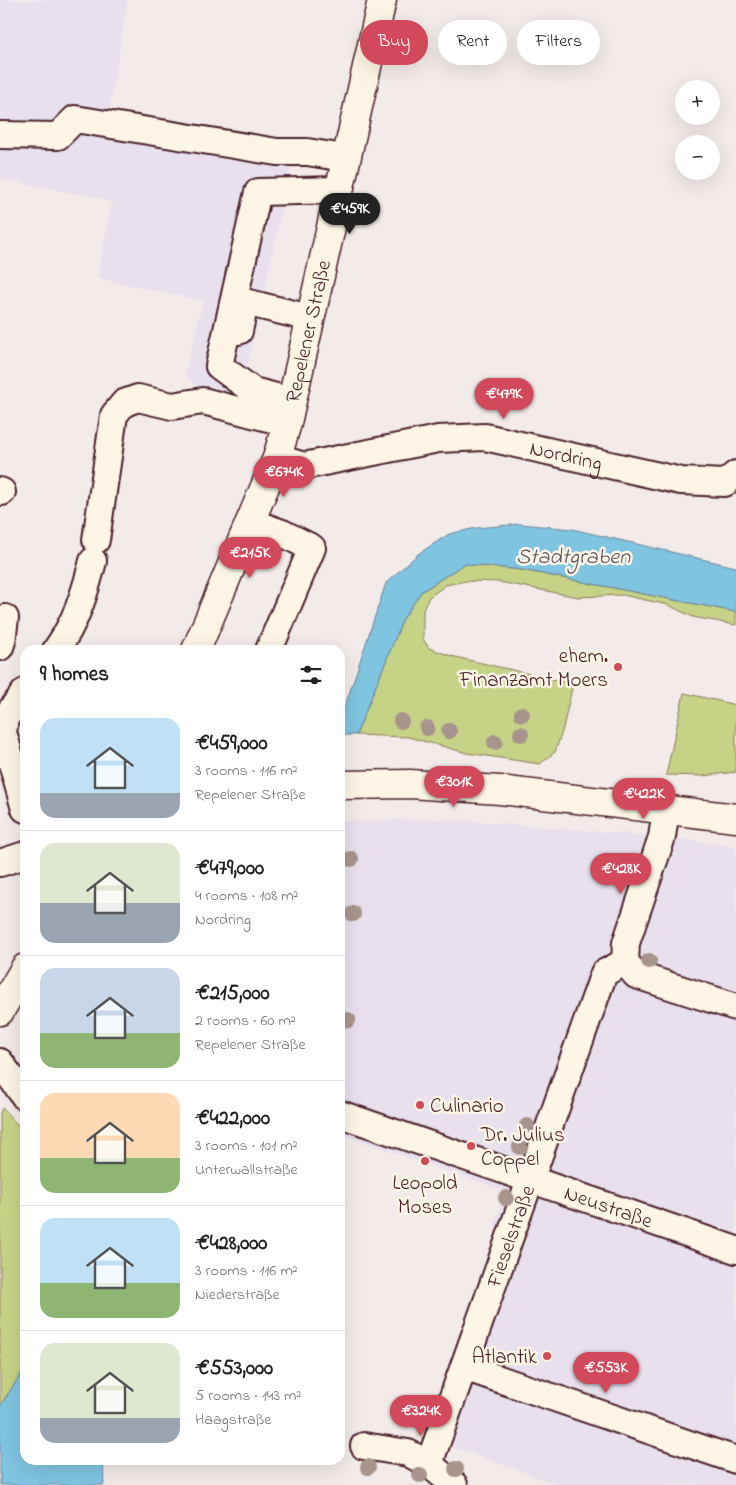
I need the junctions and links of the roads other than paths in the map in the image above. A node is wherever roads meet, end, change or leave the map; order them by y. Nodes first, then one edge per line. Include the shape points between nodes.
1 (382, 0) edge
2 (0, 135) edge
3 (345, 158) junction
4 (338, 190) junction
5 (240, 301) junction
6 (310, 318) junction
7 (289, 412) junction
8 (277, 458) junction
9 (736, 474) edge
10 (251, 522) junction
11 (5, 618) dead end
12 (59, 645) edge
13 (198, 645) edge
14 (271, 645) edge
15 (0, 647) edge
16 (20, 698) edge
17 (7, 769) edge
18 (353, 785) edge
19 (20, 798) edge
20 (666, 809) junction
21 (736, 818) edge
22 (20, 857) edge
23 (0, 863) edge
24 (625, 962) junction
25 (20, 977) edge
26 (736, 1007) edge
27 (0, 1011) edge
28 (0, 1062) edge
29 (20, 1090) edge
30 (345, 1116) edge
31 (530, 1180) junction
32 (735, 1248) edge
33 (464, 1367) junction
34 (364, 1446) dead end
35 (736, 1460) edge
36 (429, 1464) junction
37 (454, 1485) edge

1 - 3 main road, Repelener Straße
2 - 3 street via 58,136 75,119 277,152 308,152
3 - 4 main road, Repelener Straße
4 - 5 street via 258,192
4 - 6 main road, Repelener Straße
5 - 6 street
5 - 7 street via 228,373
6 - 7 main road, Repelener Straße
7 - 8 main road, Repelener Straße
7 - 12 street via 203,401 172,406 138,398 124,403 114,415 94,550 83,599
8 - 9 street, Nordring via 304,466 438,439 485,437 681,481 725,483
8 - 10 main road, Repelener Straße
10 - 13 main road, Repelener Straße
10 - 14 street via 312,548
11 - 15 street
16 - 17 street via 3,723
17 - 19 street
18 - 20 main road via 410,784 500,790
20 - 21 main road
20 - 24 street via 662,837 626,943
22 - 23 street
24 - 26 street via 636,975
24 - 31 street, Fieselstraße via 604,973
25 - 27 main road
28 - 29 street
30 - 31 street, Neustraße
31 - 32 street, Neustraße
31 - 33 street, Fieselstraße
33 - 35 street
33 - 36 street, Fieselstraße
34 - 36 street via 408,1453
36 - 37 street

